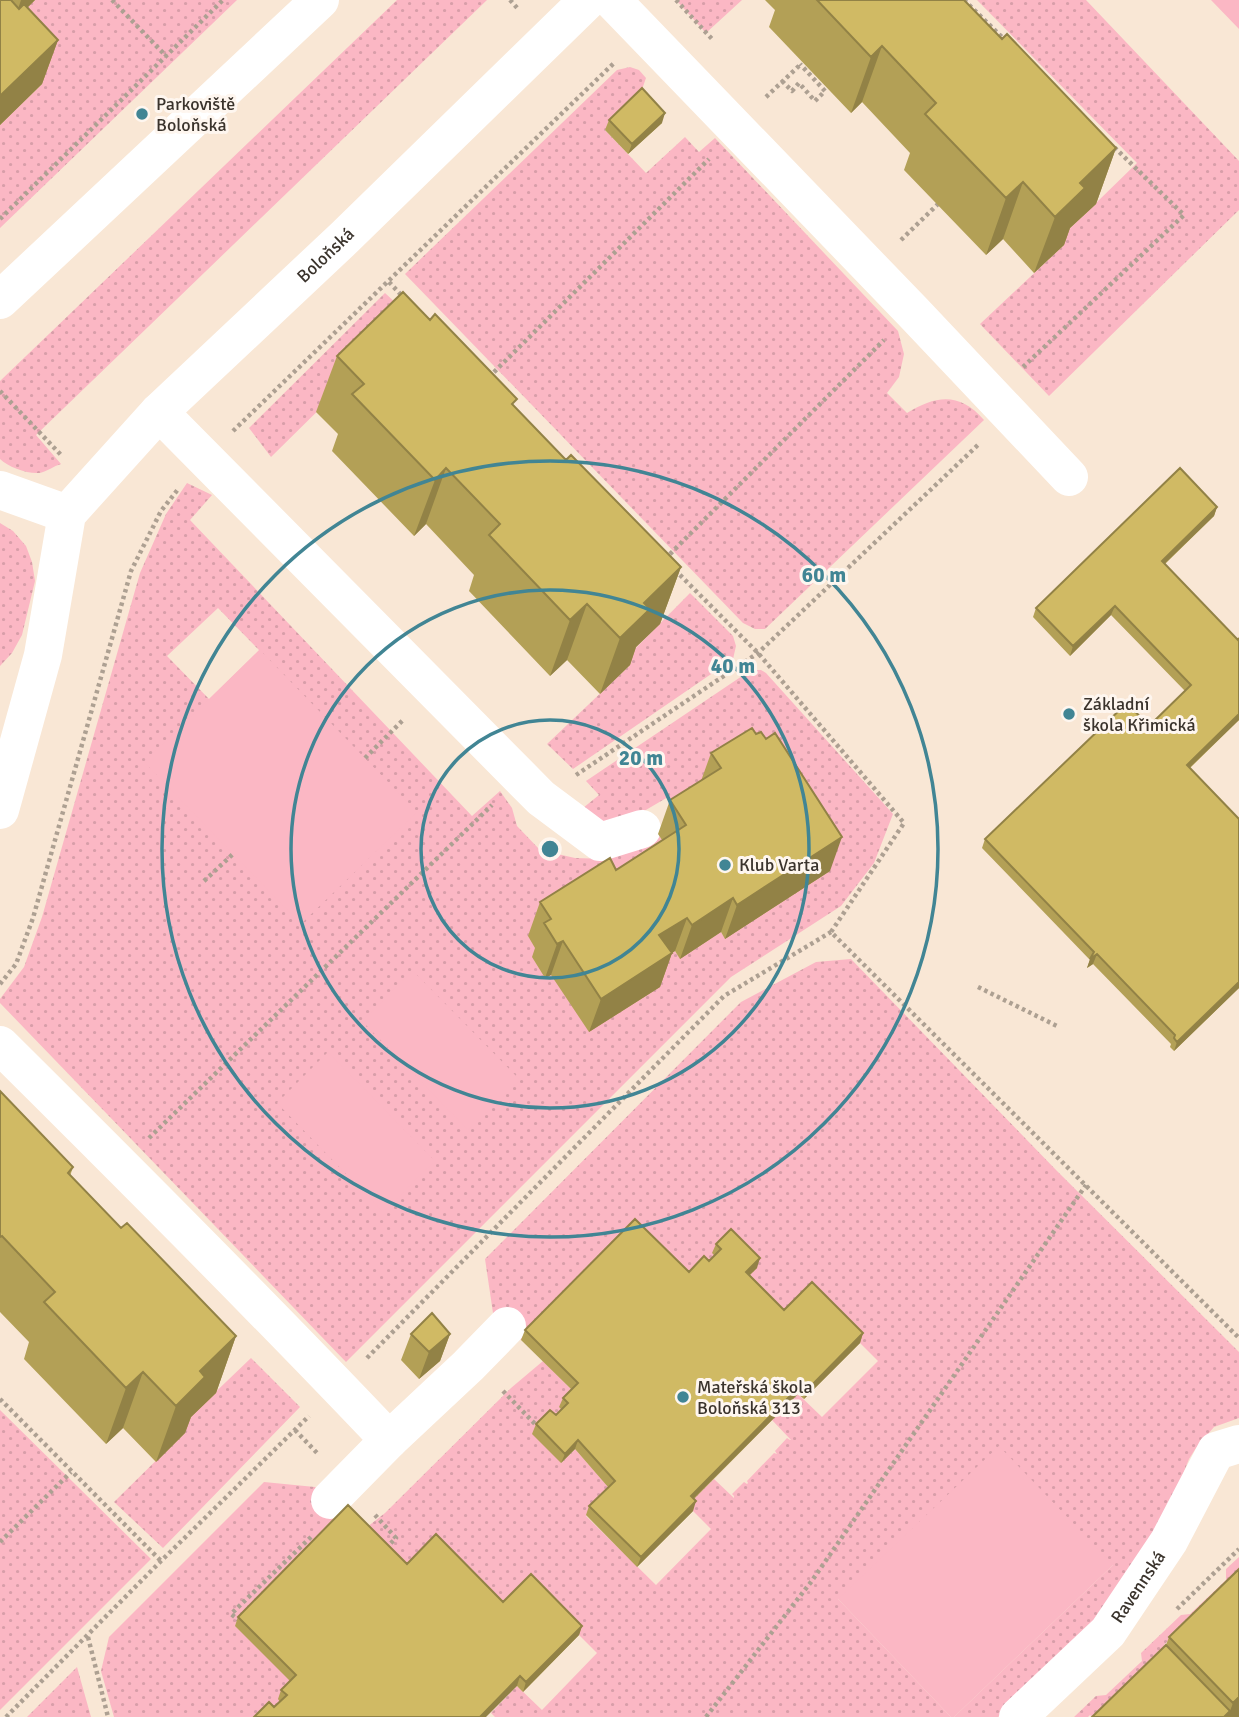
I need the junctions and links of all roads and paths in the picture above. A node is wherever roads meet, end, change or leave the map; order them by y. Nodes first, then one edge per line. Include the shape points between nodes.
1 (112, 0) edge
2 (209, 0) edge
3 (223, 0) edge
4 (320, 0) edge
5 (588, 0) edge
6 (612, 0) edge
7 (964, 0) edge
8 (216, 7) junction
9 (1010, 45) edge
10 (166, 56) junction
11 (782, 81) junction
12 (766, 97) dead end
13 (737, 130) junction
14 (1105, 138) edge
15 (938, 204) dead end
16 (0, 219) edge
17 (900, 241) dead end
18 (389, 282) dead end
19 (0, 300) edge
20 (408, 301) edge
21 (913, 312) junction
22 (1020, 370) dead end
23 (486, 380) edge
24 (0, 391) edge
25 (159, 412) junction
26 (1011, 414) junction
27 (1069, 477) dead end
28 (0, 490) edge
29 (80, 501) junction
30 (758, 653) junction
31 (434, 690) junction
32 (365, 758) dead end
33 (531, 787) junction
34 (0, 810) edge
35 (642, 829) dead end
36 (233, 854) dead end
37 (204, 881) dead end
38 (831, 932) junction
39 (978, 987) dead end
40 (1057, 1026) dead end
41 (0, 1045) edge
42 (121, 1166) junction
43 (1086, 1185) junction
44 (507, 1326) dead end
45 (1239, 1338) edge
46 (339, 1387) junction
47 (506, 1394) dead end
48 (0, 1399) edge
49 (539, 1427) edge
50 (388, 1440) junction
51 (1239, 1444) edge
52 (71, 1472) junction
53 (330, 1500) dead end
54 (378, 1518) dead end
55 (0, 1542) edge
56 (383, 1552) edge
57 (161, 1561) junction
58 (88, 1637) junction
59 (6, 1717) edge
60 (108, 1717) edge
61 (706, 1717) edge
62 (1017, 1717) edge

1 - 10 path
2 - 8 path
3 - 8 path
4 - 19 street
5 - 25 street, Boloňská
6 - 13 street
7 - 9 path
8 - 10 path
10 - 16 path
11 - 11 path via 801,63 825,92 815,101 799,83 792,91
11 - 12 path
13 - 21 street
13 - 23 path
14 - 22 path via 1184,215
15 - 17 path
18 - 20 path
21 - 26 street
21 - 30 path via 664,559
24 - 29 path
25 - 29 street, Boloňská
25 - 31 street
26 - 27 street
26 - 30 path
28 - 29 street
29 - 34 street
30 - 33 path
30 - 38 path via 904,823
31 - 32 path
31 - 33 street
33 - 35 street via 600,842
33 - 42 path
36 - 37 path
38 - 43 path
38 - 46 path via 724,996
39 - 40 path
41 - 42 street
42 - 46 street
43 - 45 path
43 - 61 path via 811,1582
44 - 50 street
46 - 50 street
46 - 57 path
47 - 49 path
48 - 52 path
50 - 53 street
51 - 62 street, Ravennská via 1216,1451 1169,1541 1108,1632
52 - 55 path
52 - 57 path
54 - 56 path via 396,1538
57 - 58 path
58 - 59 path
58 - 60 path

